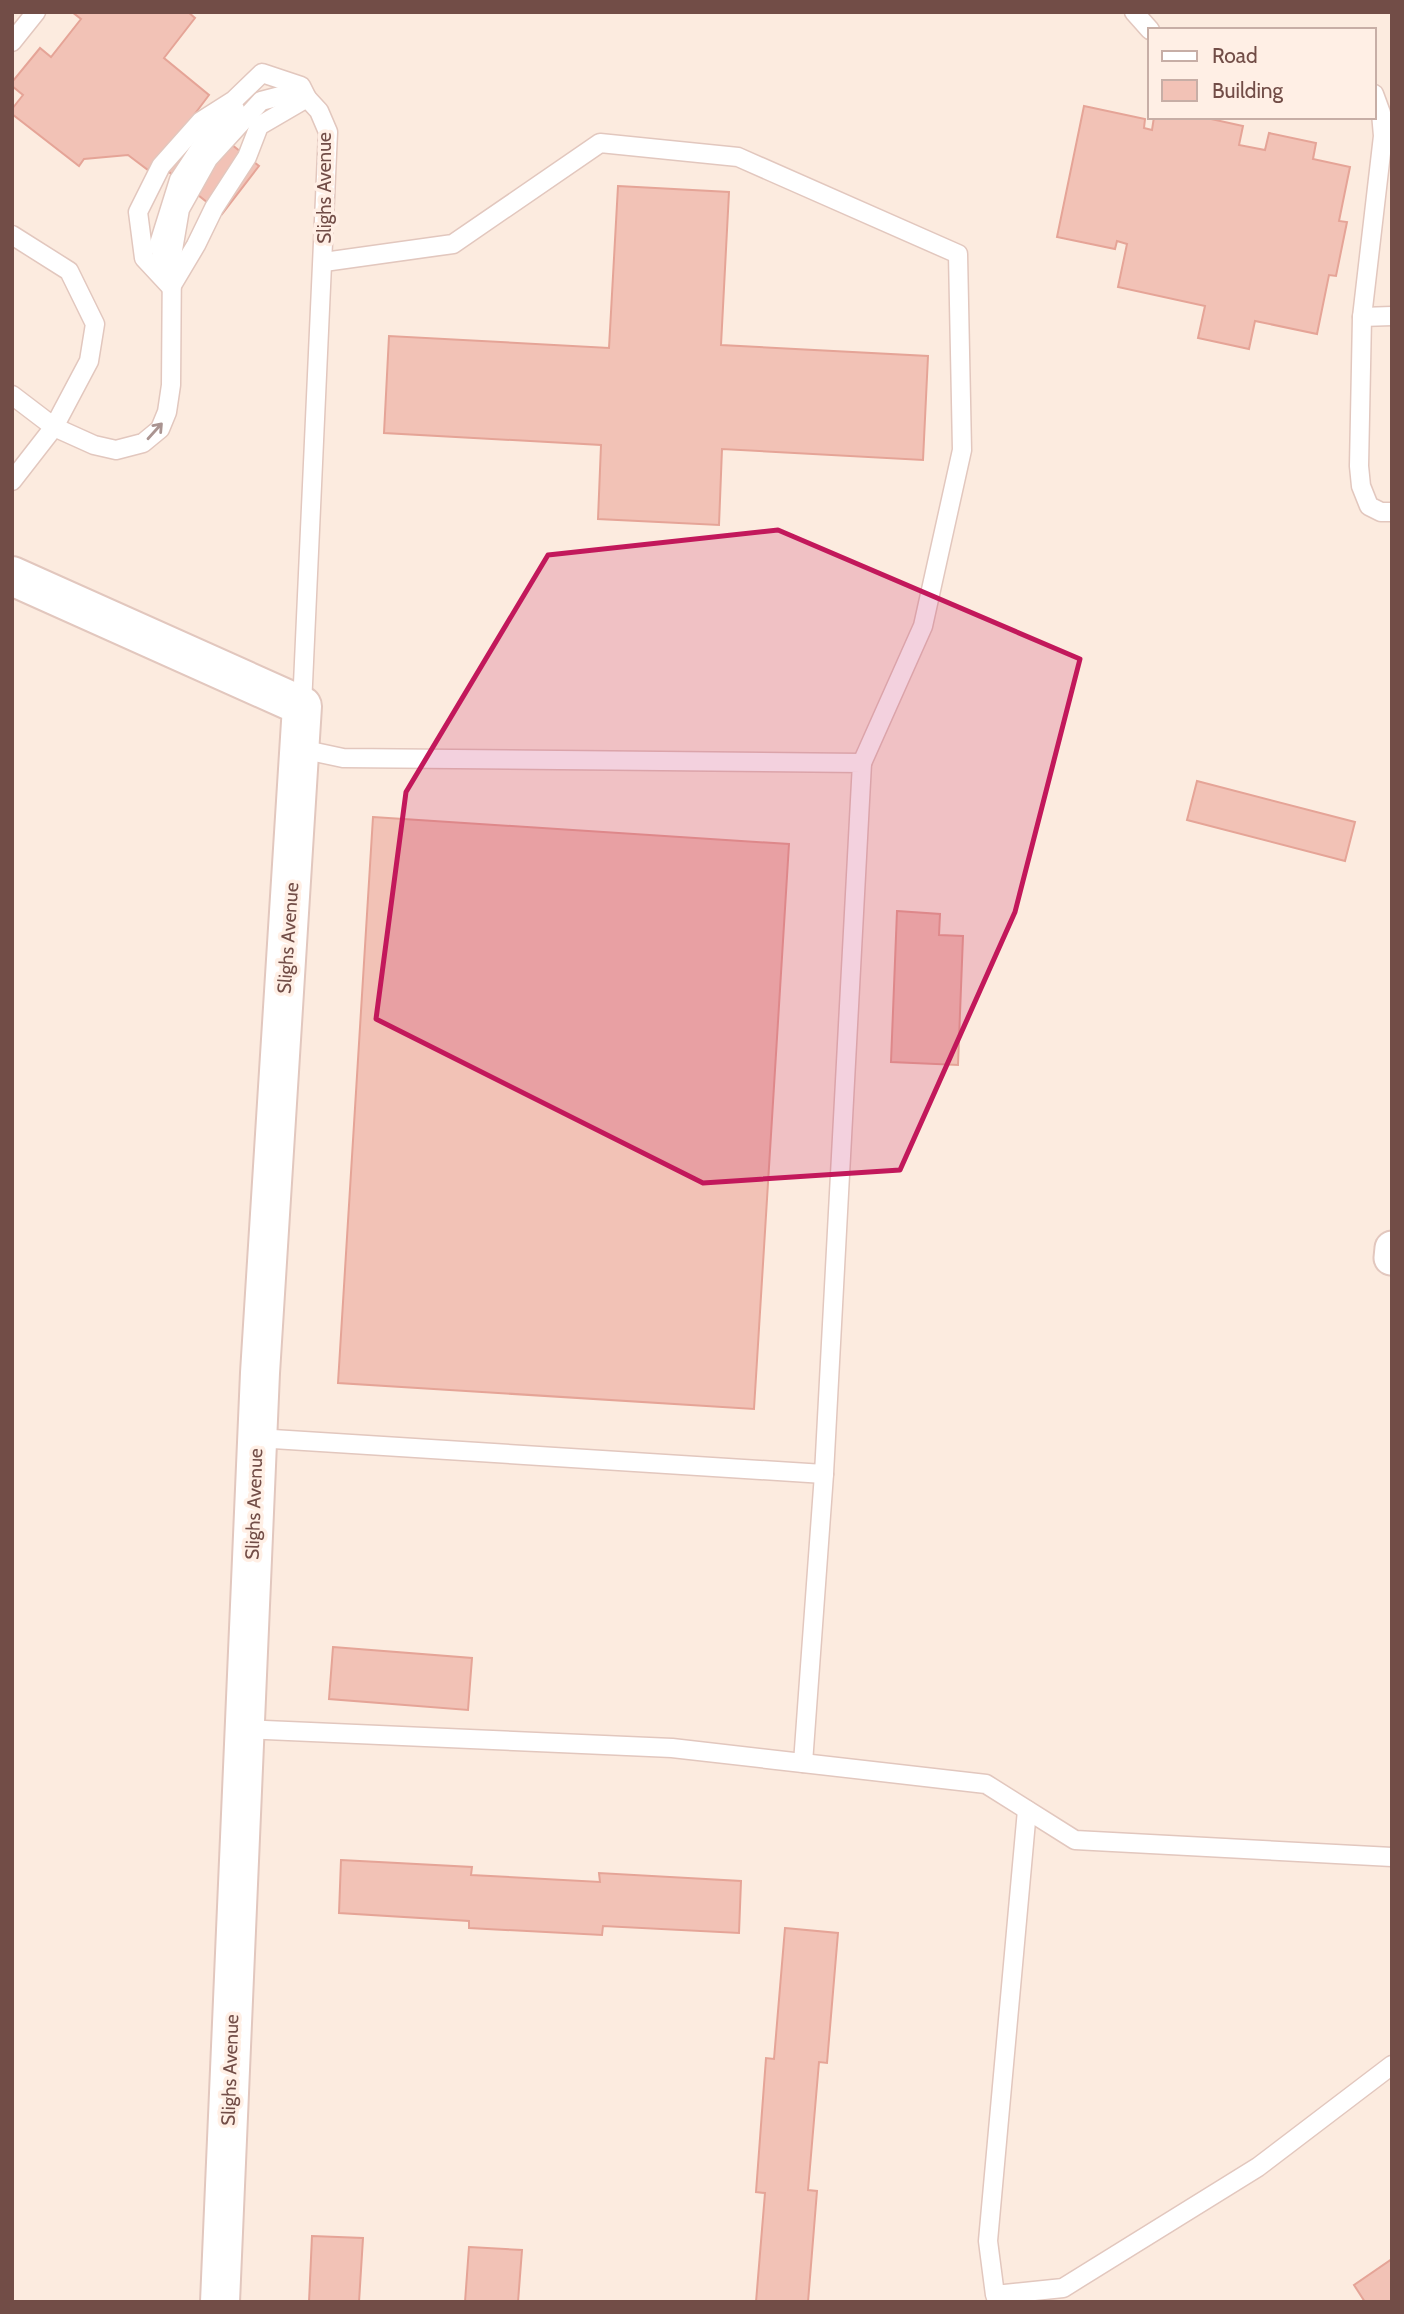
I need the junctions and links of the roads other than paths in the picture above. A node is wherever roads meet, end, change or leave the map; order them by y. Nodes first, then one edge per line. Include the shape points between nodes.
1 (36, 12) edge
2 (1134, 12) edge
3 (1148, 28) edge
4 (12, 42) edge
5 (307, 98) junction
6 (1376, 99) edge
7 (12, 235) edge
8 (324, 262) junction
9 (171, 287) junction
10 (1392, 316) edge
11 (1362, 317) junction
12 (12, 394) edge
13 (54, 427) junction
14 (12, 481) edge
15 (1392, 512) edge
16 (12, 576) edge
17 (302, 706) junction
18 (300, 750) junction
19 (862, 763) junction
20 (257, 1438) junction
21 (824, 1474) junction
22 (244, 1729) junction
23 (803, 1763) junction
24 (1027, 1810) junction
25 (1392, 1857) edge
26 (1392, 2065) edge
27 (220, 2302) edge

1 - 4 lane
2 - 3 lane
5 - 8 lane, Slighs Avenue via 320,111 328,132
5 - 9 lane via 259,126 247,157
5 - 9 lane via 284,95 261,101 208,159 180,209
5 - 9 lane via 301,86 262,73 234,100 201,121 161,166 138,212 144,258
6 - 11 lane via 1383,136
7 - 13 lane via 69,271 95,324 89,360
8 - 17 lane, Slighs Avenue
8 - 19 lane via 453,244 600,143 738,158 958,254 962,450 922,626
13 -> 9 lane via 116,450 143,443 160,429 171,385
10 - 11 lane
11 - 15 lane via 1361,486 1369,506
12 - 13 lane
13 - 14 lane
16 - 17 street
17 - 18 street, Slighs Avenue
18 - 19 lane via 343,758
18 - 20 street, Slighs Avenue
19 - 21 lane
20 - 21 lane
20 - 22 street, Slighs Avenue
21 - 23 lane
22 - 23 lane via 672,1748
22 - 27 street, Slighs Avenue
23 - 24 lane via 986,1784
24 - 25 lane via 1074,1840
24 - 26 lane via 988,2241 995,2295 1063,2288 1258,2166

